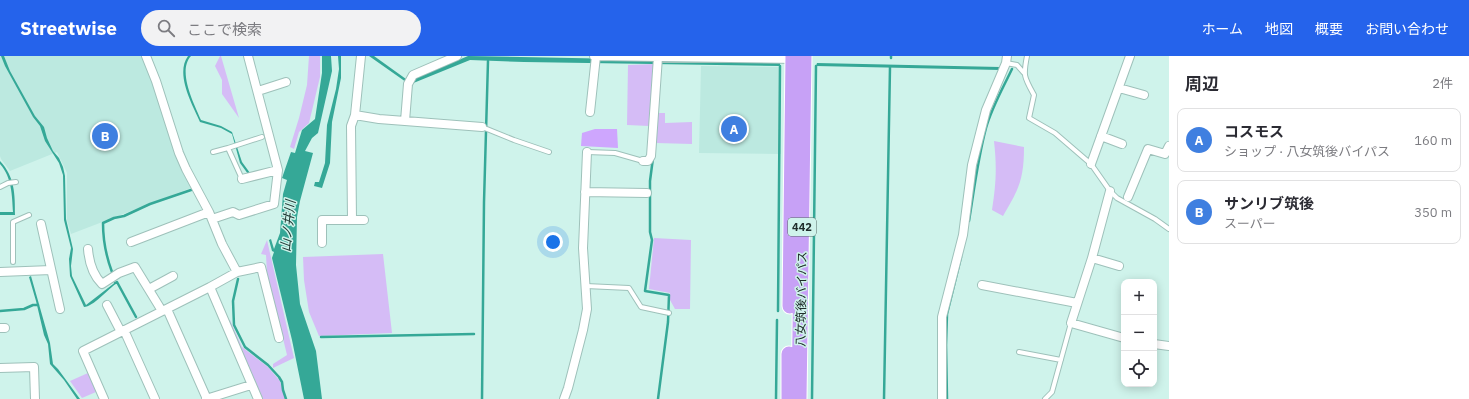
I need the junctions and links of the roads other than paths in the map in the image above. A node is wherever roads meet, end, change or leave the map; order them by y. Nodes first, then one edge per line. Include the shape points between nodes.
1 (146, 56) edge
2 (248, 56) edge
3 (361, 56) edge
4 (457, 56) edge
5 (1027, 56) edge
6 (1130, 56) edge
7 (595, 58) edge
8 (799, 58) edge
9 (658, 60) edge
10 (1006, 60) edge
11 (1024, 73) junction
12 (286, 82) dead end
13 (1119, 88) junction
14 (258, 91) junction
15 (1144, 95) dead end
16 (590, 112) dead end
17 (354, 116) junction
18 (405, 121) junction
19 (482, 127) joint
20 (1101, 136) junction
21 (262, 137) dead end
22 (1122, 144) dead end
23 (1169, 146) edge
24 (228, 148) junction
25 (213, 152) dead end
26 (549, 152) dead end
27 (587, 152) joint
28 (643, 161) joint
29 (1091, 164) junction
30 (278, 170) junction
31 (242, 178) joint
32 (16, 182) dead end
33 (0, 187) edge
34 (1110, 190) junction
35 (585, 192) junction
36 (647, 193) dead end
37 (1128, 197) dead end
38 (29, 215) dead end
39 (211, 215) junction
40 (352, 220) junction
41 (364, 220) dead end
42 (41, 224) dead end
43 (1169, 229) edge
44 (131, 242) dead end
45 (322, 243) dead end
46 (88, 249) dead end
47 (1092, 258) junction
48 (12, 262) dead end
49 (1119, 266) dead end
50 (51, 270) junction
51 (0, 272) edge
52 (237, 272) junction
53 (173, 276) dead end
54 (982, 285) dead end
55 (586, 286) junction
56 (210, 287) junction
57 (149, 289) junction
58 (1077, 303) junction
59 (107, 305) dead end
60 (60, 309) dead end
61 (165, 310) junction
62 (669, 313) dead end
63 (1071, 323) junction
64 (123, 331) junction
65 (1121, 337) edge
66 (279, 338) dead end
67 (1157, 344) edge
68 (1169, 346) edge
69 (1019, 352) dead end
70 (1061, 360) junction
71 (0, 368) edge
72 (251, 385) junction
73 (35, 399) edge
74 (104, 399) edge
75 (155, 399) edge
76 (207, 399) edge
77 (258, 399) edge
78 (564, 399) edge
79 (789, 399) edge
80 (799, 399) edge
81 (942, 399) edge
82 (1045, 399) edge

1 - 39 street via 179,153
2 - 14 street
3 - 17 street
4 - 18 street via 413,75 409,82
5 - 11 lane
6 - 13 street
7 - 9 street
7 - 16 street
8 - 9 street
8 - 79 highway, 八女筑後バイパス / 442
8 - 80 highway, 八女筑後バイパス / 442
9 - 28 street via 651,156 648,161
10 - 11 lane via 1017,65
10 - 81 street via 986,110 972,165 963,235 942,317
11 - 29 lane via 1034,95 1029,118 1055,133
12 - 14 street
13 - 15 street
13 - 20 street
14 - 30 street
17 - 18 street
17 - 40 street via 351,126
18 - 19 street
19 - 26 lane
20 - 22 street
20 - 29 street
21 - 24 lane
23 - 37 street via 1165,154 1148,149
24 - 25 lane
24 - 31 lane
27 - 28 lane via 615,152
27 - 35 street
29 - 34 lane
30 - 31 street
30 - 39 street via 274,204 238,215 233,212
32 - 33 lane
34 - 43 lane via 1117,198
34 - 47 street
35 - 36 street
35 - 55 street via 583,248
38 - 48 lane via 13,222
39 - 44 street
39 - 52 street via 222,244
40 - 41 street
40 - 45 street via 322,220
42 - 50 street
46 - 57 street via 89,262 96,279 102,284 135,267
47 - 49 street
47 - 58 street
50 - 51 street
50 - 60 street
52 - 56 street
52 - 66 street via 261,267
53 - 57 street
54 - 58 street
55 - 62 lane via 628,288 641,307
55 - 78 street via 587,309 583,330
56 - 61 street
56 - 72 street
57 - 61 street
58 - 63 street
59 - 64 street
61 - 64 street
61 - 76 street
63 - 65 street
63 - 70 lane
64 - 74 street via 83,351
64 - 75 street
67 - 68 street
69 - 70 lane
70 - 82 lane via 1052,392
71 - 73 street via 34,366
72 - 76 street
72 - 77 street

